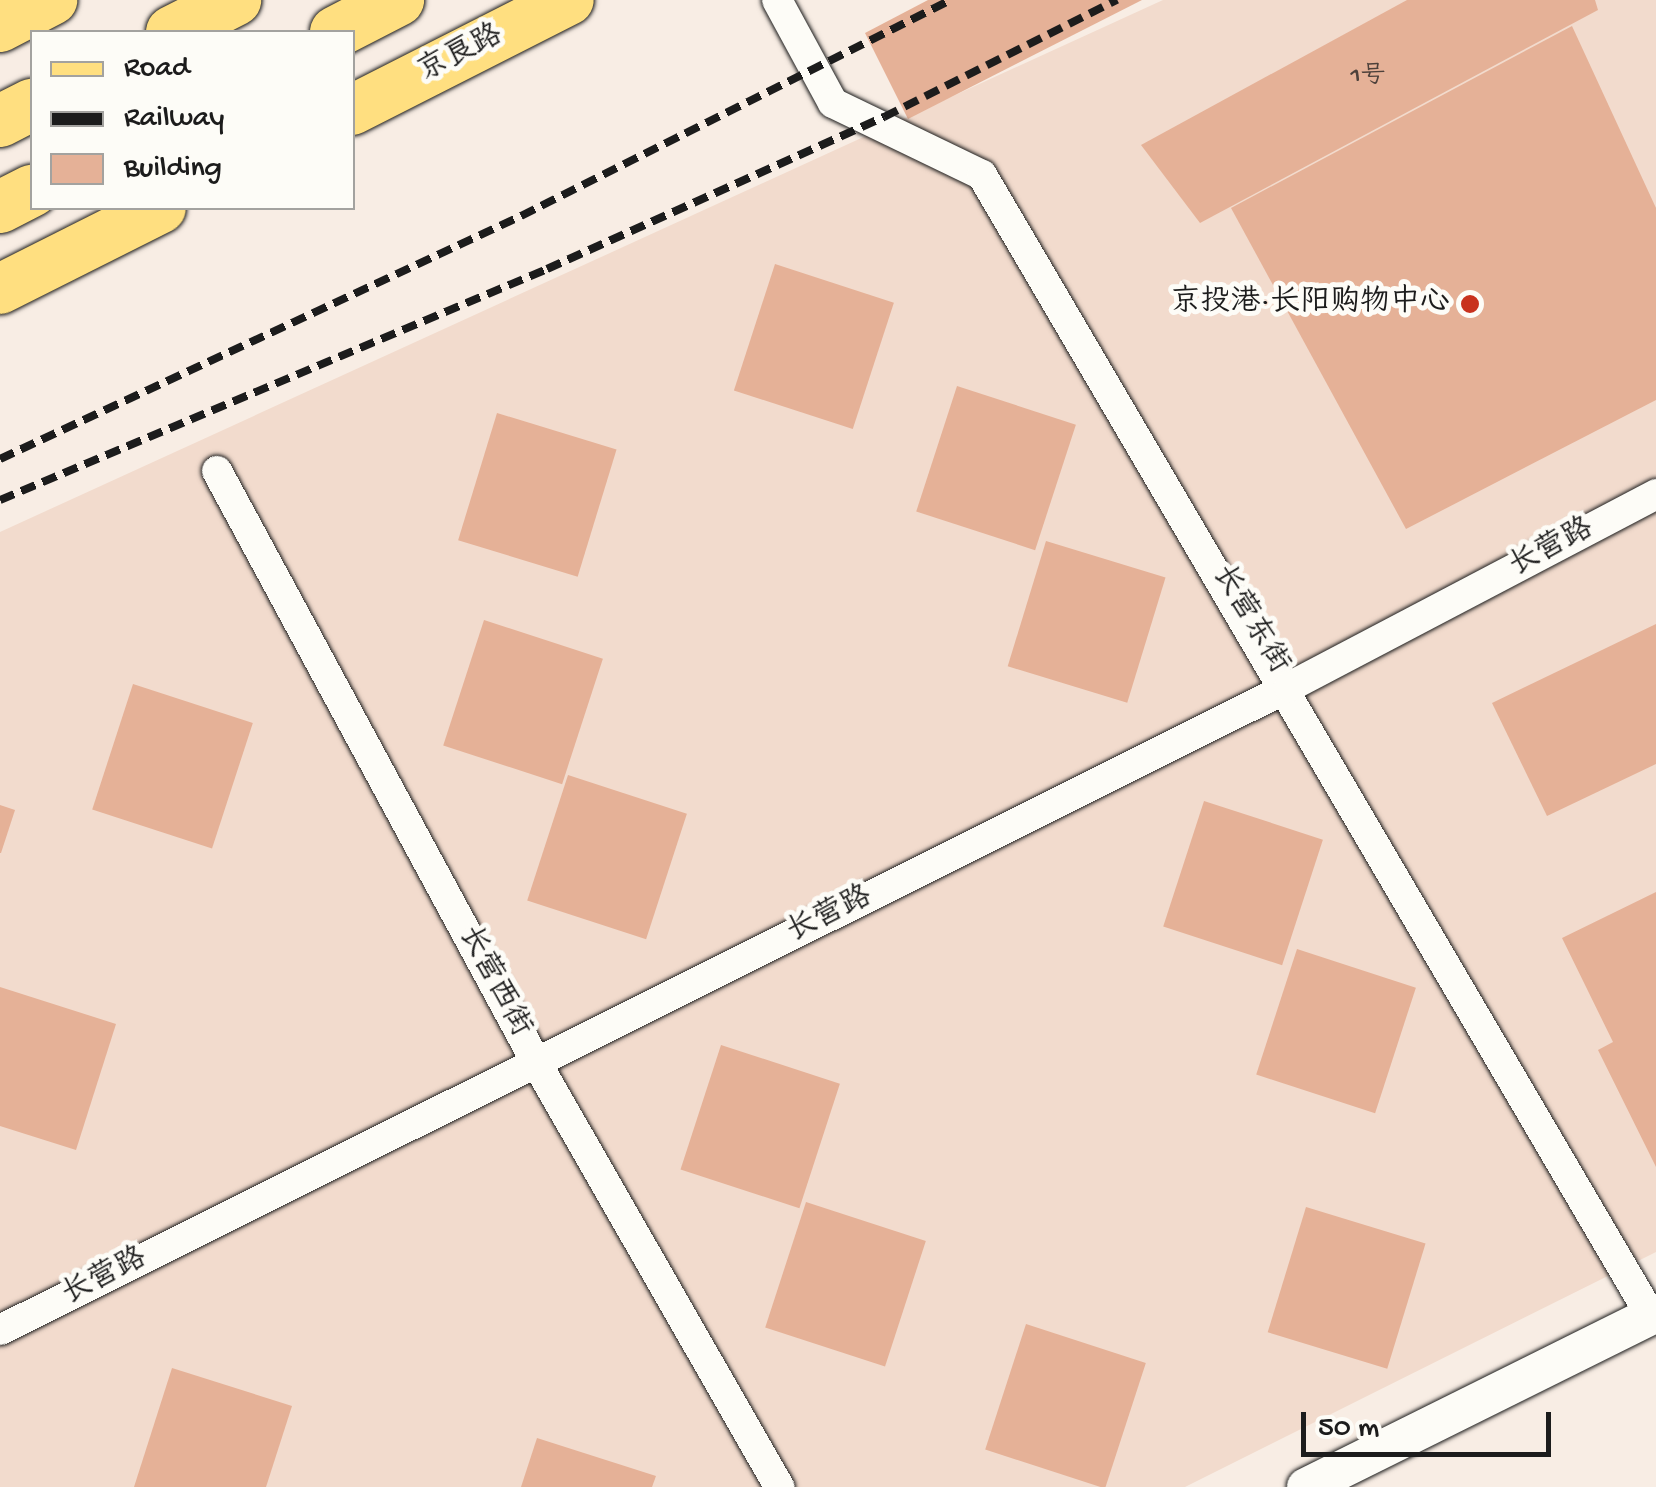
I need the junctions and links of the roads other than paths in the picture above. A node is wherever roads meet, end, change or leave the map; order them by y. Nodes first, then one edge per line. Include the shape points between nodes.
1 (52, 0) edge
2 (235, 0) edge
3 (398, 0) edge
4 (568, 0) edge
5 (776, 0) edge
6 (0, 27) edge
7 (176, 30) edge
8 (340, 30) edge
9 (30, 106) edge
10 (355, 108) edge
11 (0, 122) edge
12 (30, 191) edge
13 (0, 207) edge
14 (156, 210) edge
15 (0, 289) edge
16 (217, 470) dead end
17 (1656, 494) edge
18 (1289, 688) junction
19 (536, 1062) junction
20 (1654, 1314) edge
21 (0, 1330) edge
22 (779, 1487) edge
23 (1306, 1487) edge

1 - 6 main road
2 - 7 highway
3 - 8 highway
4 - 10 main road, 京良路
5 - 18 street, 长营东街 via 833,103 982,175
9 - 11 highway
12 - 13 highway
14 - 15 main road
16 - 19 street, 长营西街
17 - 18 street, 长营路
18 - 19 street, 长营路
18 - 20 street, 长营东街
19 - 21 street, 长营路
19 - 22 street, 长营西街
20 - 23 street

